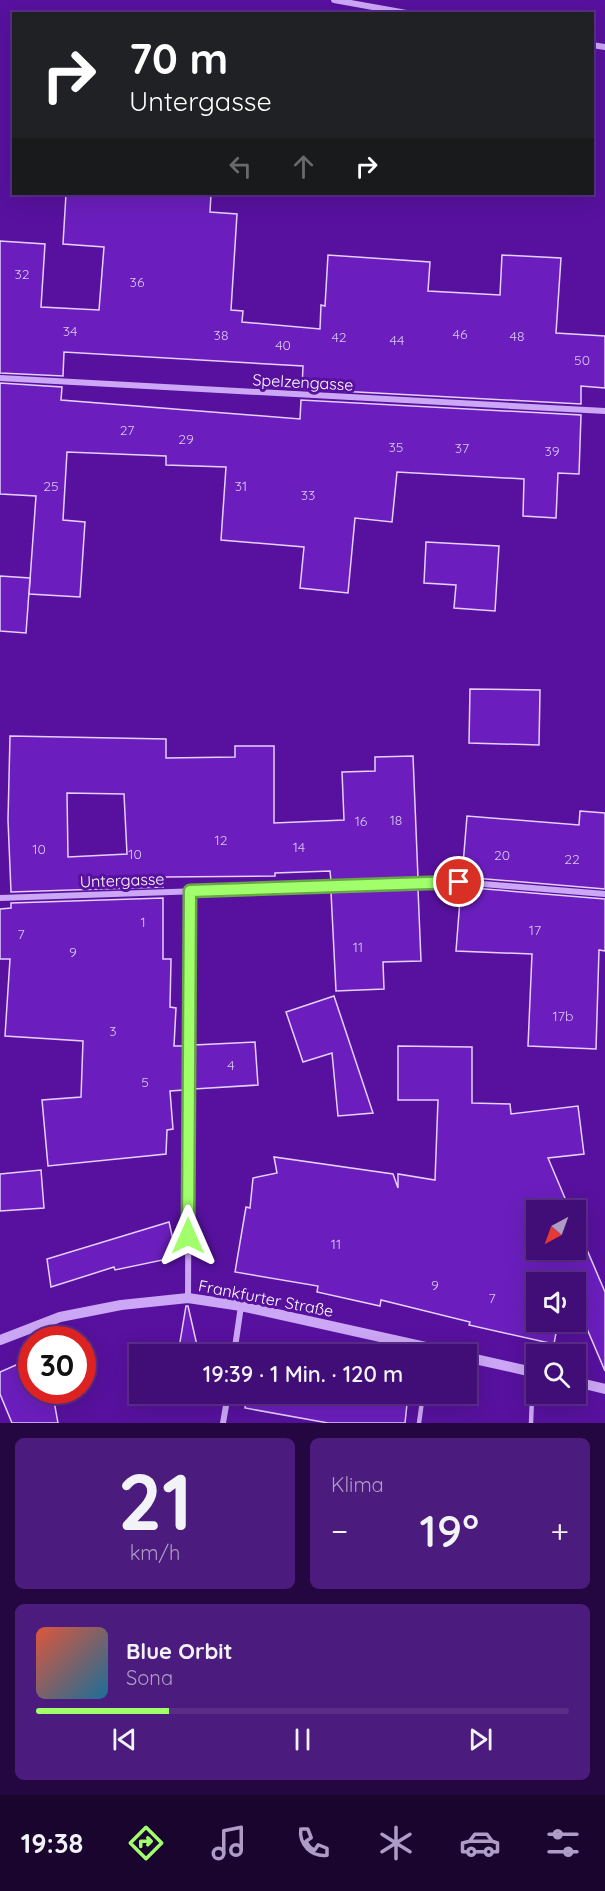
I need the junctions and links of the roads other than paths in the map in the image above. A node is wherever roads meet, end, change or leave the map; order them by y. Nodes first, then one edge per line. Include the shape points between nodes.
1 (334, 0) edge
2 (401, 12) edge
3 (0, 378) edge
4 (605, 411) edge
5 (190, 891) junction
6 (605, 894) edge
7 (0, 898) edge
8 (188, 1298) junction
9 (241, 1306) junction
10 (0, 1340) edge
11 (235, 1344) edge
12 (400, 1344) edge
13 (477, 1359) edge
14 (526, 1370) edge
15 (586, 1384) edge
16 (605, 1389) edge
17 (226, 1404) edge
18 (422, 1404) edge
19 (532, 1404) edge
20 (223, 1423) edge
21 (419, 1423) edge
22 (531, 1423) edge

1 - 2 street
3 - 4 street, Spelzengasse
5 - 6 street, Untergasse via 459,882
5 - 7 street, Untergasse
5 - 8 street
8 - 9 street, Frankfurter Straße
8 - 10 street, Frankfurter Straße via 60,1317
9 - 11 street
9 - 12 street, Frankfurter Straße
13 - 14 street
15 - 16 street
17 - 20 street
18 - 21 lane
19 - 22 lane

